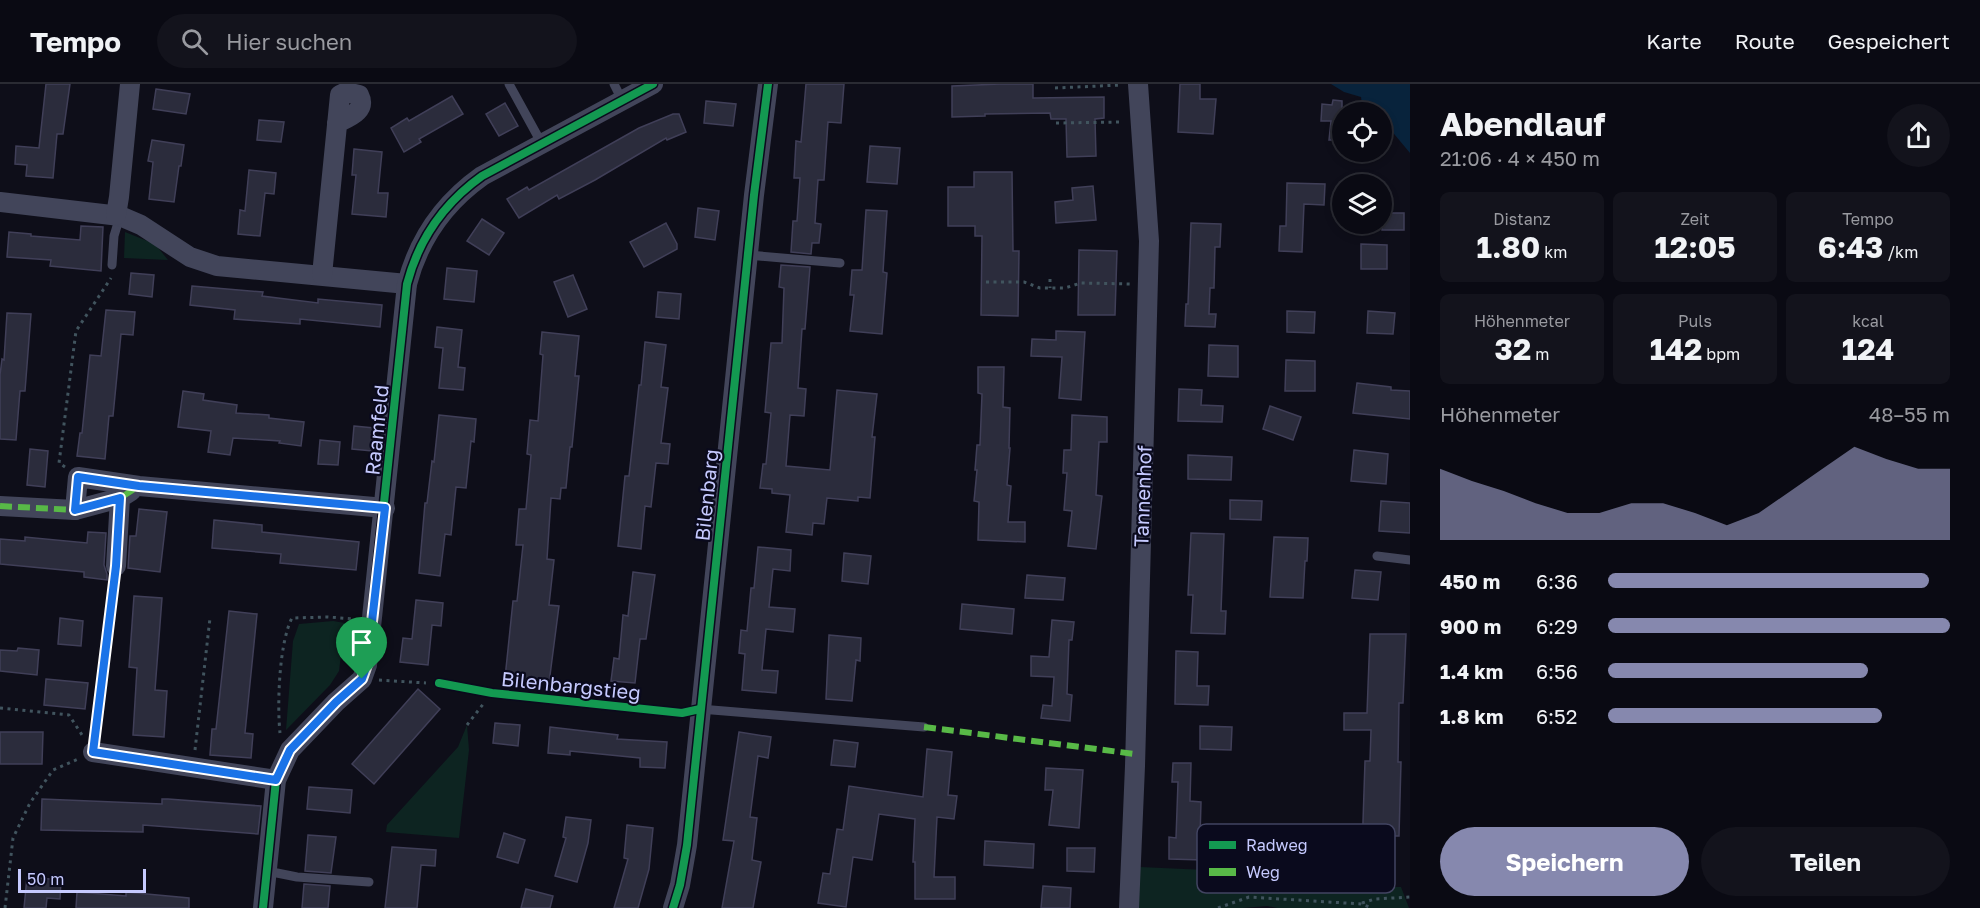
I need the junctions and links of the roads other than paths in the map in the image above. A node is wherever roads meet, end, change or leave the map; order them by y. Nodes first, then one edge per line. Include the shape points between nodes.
1 (130, 84) edge
2 (509, 84) edge
3 (653, 84) edge
4 (768, 84) edge
5 (1138, 84) edge
6 (618, 92) edge
7 (337, 123) dead end
8 (542, 144) junction
9 (0, 202) edge
10 (118, 215) junction
11 (748, 255) junction
12 (840, 263) dead end
13 (112, 265) road end
14 (322, 274) junction
15 (407, 284) junction
16 (139, 486) junction
17 (120, 498) junction
18 (0, 506) edge
19 (385, 508) junction
20 (75, 510) junction
21 (1377, 556) dead end
22 (1410, 560) edge
23 (116, 566) road end
24 (439, 683) road end
25 (700, 709) junction
26 (924, 727) dead end
27 (93, 752) road end
28 (276, 780) junction
29 (267, 872) junction
30 (369, 882) dead end
31 (263, 908) edge
32 (673, 908) edge
33 (1129, 908) edge

1 - 10 street
2 - 8 lane
3 - 6 street, Raamfeld
4 - 11 street, Bilenbarg
5 - 33 street, Tannenhof via 1148,210 1148,285
6 - 8 street, Raamfeld
7 - 14 street
8 - 15 street, Raamfeld via 482,176 450,202 422,243
9 - 10 street
10 - 13 lane
10 - 14 street via 204,263
11 - 12 lane
11 - 25 street, Bilenbarg
14 - 15 street
15 - 19 street, Raamfeld
16 - 17 street
16 - 19 street
16 - 20 street via 78,477
17 - 20 street
17 - 23 street
18 - 20 street
19 - 28 street, Raamfeld via 367,665 362,679 290,750
21 - 22 lane
24 - 25 lane, Bilenbargstieg via 492,693 682,713
25 - 26 lane, Bilenbargstieg
25 - 32 street, Bilenbarg via 687,845
27 - 28 street
28 - 29 street
29 - 30 lane
29 - 31 street

